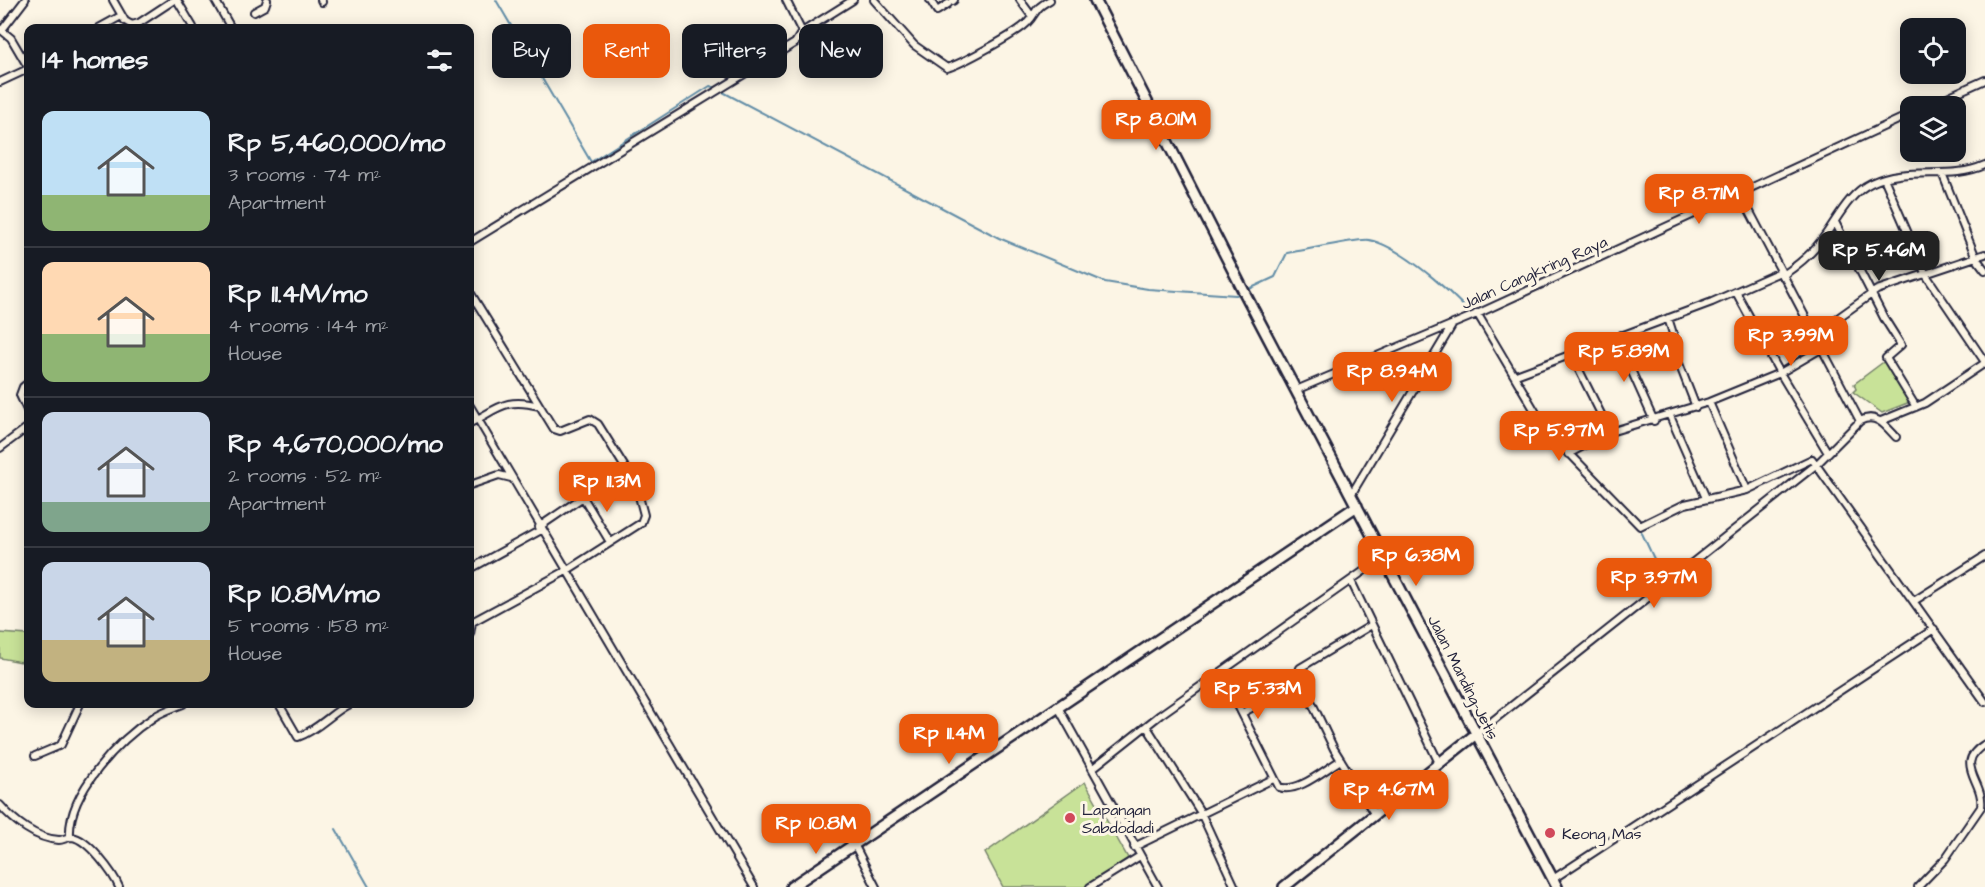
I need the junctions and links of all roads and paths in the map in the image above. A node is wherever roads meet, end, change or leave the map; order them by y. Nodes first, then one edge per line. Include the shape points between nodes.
1 (25, 0) edge
2 (113, 0) edge
3 (176, 0) edge
4 (215, 0) edge
5 (267, 0) edge
6 (786, 0) edge
7 (854, 0) edge
8 (874, 0) edge
9 (930, 0) edge
10 (1020, 0) edge
11 (1050, 0) edge
12 (1095, 0) edge
13 (952, 2) edge
14 (254, 12) dead end
15 (1031, 15) junction
16 (121, 16) junction
17 (106, 24) edge
18 (128, 24) edge
19 (144, 24) edge
20 (191, 24) edge
21 (229, 24) edge
22 (815, 24) edge
23 (799, 26) edge
24 (1, 29) edge
25 (799, 37) edge
26 (24, 59) edge
27 (24, 69) edge
28 (1985, 80) edge
29 (0, 82) edge
30 (1949, 96) edge
31 (1900, 119) edge
32 (1985, 165) edge
33 (1942, 173) junction
34 (1884, 178) junction
35 (1740, 192) junction
36 (1835, 222) junction
37 (474, 240) edge
38 (1985, 254) edge
39 (1976, 258) junction
40 (1985, 270) edge
41 (1781, 274) junction
42 (1926, 275) junction
43 (1736, 292) junction
44 (1872, 294) junction
45 (474, 299) edge
46 (1475, 314) junction
47 (1668, 318) junction
48 (1454, 323) junction
49 (1814, 334) junction
50 (1621, 335) junction
51 (1821, 349) junction
52 (1571, 354) junction
53 (1985, 363) edge
54 (1780, 373) junction
55 (1516, 375) junction
56 (24, 386) edge
57 (1296, 390) junction
58 (1709, 402) junction
59 (24, 403) edge
60 (539, 406) junction
61 (1916, 407) junction
62 (1696, 408) junction
63 (474, 414) edge
64 (1670, 416) junction
65 (477, 420) junction
66 (474, 421) edge
67 (1654, 421) junction
68 (1860, 421) junction
69 (1881, 421) junction
70 (24, 430) edge
71 (1610, 432) junction
72 (1896, 437) dead end
73 (0, 448) edge
74 (1828, 453) junction
75 (1568, 454) junction
76 (1817, 464) junction
77 (596, 471) dead end
78 (511, 478) junction
79 (474, 484) edge
80 (1747, 490) junction
81 (1351, 495) junction
82 (583, 496) junction
83 (1706, 498) junction
84 (1357, 506) junction
85 (540, 528) junction
86 (610, 542) junction
87 (1385, 556) junction
88 (1985, 556) edge
89 (474, 567) edge
90 (566, 571) junction
91 (1351, 581) junction
92 (1914, 601) junction
93 (474, 622) edge
94 (1370, 626) junction
95 (1934, 629) junction
96 (1221, 672) junction
97 (1985, 702) edge
98 (1255, 706) dead end
99 (1058, 707) junction
100 (78, 708) edge
101 (174, 708) edge
102 (281, 708) edge
103 (341, 708) edge
104 (1242, 713) junction
105 (1147, 727) junction
106 (1476, 734) junction
107 (1985, 744) edge
108 (35, 756) dead end
109 (1341, 760) junction
110 (1439, 763) junction
111 (1092, 768) junction
112 (1273, 778) junction
113 (1, 807) edge
114 (1201, 813) junction
115 (1375, 815) junction
116 (70, 837) junction
117 (855, 846) junction
118 (1134, 847) junction
119 (1140, 856) junction
120 (1555, 883) edge
121 (119, 887) edge
122 (754, 887) edge
123 (791, 887) edge
124 (876, 887) edge
125 (1090, 887) edge
126 (1158, 887) edge
127 (1235, 887) edge
128 (1284, 887) edge
129 (1918, 887) edge

1 - 24 street
2 - 16 street
3 - 19 street
3 - 20 street
4 - 21 street
5 - 14 street via 265,6
6 - 23 street
7 - 22 street
8 - 15 street via 914,45 947,68 1005,37 1027,23
9 - 13 street via 938,11
10 - 15 street
11 - 15 street
12 - 57 main road, Jalan Manding-Jetis
16 - 17 street
16 - 18 street
24 - 26 street via 14,40
25 - 37 street via 795,44
27 - 29 street
28 - 30 street
31 - 35 street, Jalan Cangkring Raya
32 - 33 street via 1962,173
33 - 34 street
33 - 39 street
34 - 36 street via 1859,190
34 - 42 street
35 - 41 street
35 - 46 street, Jalan Cangkring Raya
36 - 41 street via 1809,255
36 - 44 street
38 - 39 street
39 - 40 street
39 - 42 street
41 - 43 street
41 - 49 street
42 - 44 street
42 - 53 street
43 - 47 street
43 - 54 street
44 - 49 street
44 - 61 street via 1901,345 1886,358
45 - 60 street
46 - 48 street, Jalan Cangkring Raya
46 - 55 street
47 - 50 street
47 - 62 street via 1676,340 1671,343
48 - 57 street, Jalan Cangkring Raya
48 - 81 street
49 - 51 street
50 - 52 street
50 - 67 street via 1627,361
51 - 54 street
51 - 68 street
52 - 55 street
52 - 71 street
53 - 61 street
54 - 58 street
54 - 74 street
55 - 75 street via 1545,428
56 - 59 street via 20,394
57 - 81 main road, Jalan Manding-Jetis
58 - 62 street
58 - 80 street
60 - 65 street via 506,402
60 - 86 street via 556,430 590,419 596,421 632,478 642,500 644,518
61 - 69 street
62 - 64 street
63 - 65 street
64 - 67 street
64 - 83 street
65 - 66 street
65 - 78 street
67 - 71 street
68 - 69 street via 1868,417
68 - 74 street
69 - 72 street
70 - 73 street
71 - 75 street
74 - 76 street
75 - 83 street via 1640,526
76 - 80 street via 1809,459
76 - 92 street
76 - 106 street
77 - 82 street via 581,479
78 - 79 street via 499,475
78 - 85 street
80 - 83 street
81 - 84 main road, Jalan Manding-Jetis
82 - 85 street
82 - 86 street
84 - 87 main road, Jalan Manding-Jetis
84 - 99 main road
85 - 89 street
85 - 90 street
86 - 90 street
87 - 91 street
87 - 106 main road, Jalan Manding-Jetis
88 - 92 street
90 - 93 street
90 - 122 street
91 - 94 street
91 - 96 street
92 - 95 street
94 - 109 street via 1299,672
94 - 110 street
95 - 97 street
95 - 120 street
96 - 104 street
96 - 105 street
98 - 104 street
99 - 111 street
99 - 117 main road
100 - 108 street via 61,745
101 - 116 street via 143,724 106,761 75,805
102 - 103 street via 298,737 321,726
104 - 112 street
105 - 111 street
105 - 114 street
106 - 110 main road
106 - 120 main road, Jalan Manding-Jetis
107 - 129 street via 1970,759 1981,807 1945,859
109 - 112 street via 1292,788 1279,787
109 - 115 street
110 - 115 main road
111 - 118 street
112 - 114 street
113 - 116 street via 35,833 59,840
114 - 118 street
114 - 127 street
115 - 128 main road
116 - 121 street via 97,856
117 - 123 main road
117 - 124 street
118 - 119 street
119 - 125 street
119 - 126 street

